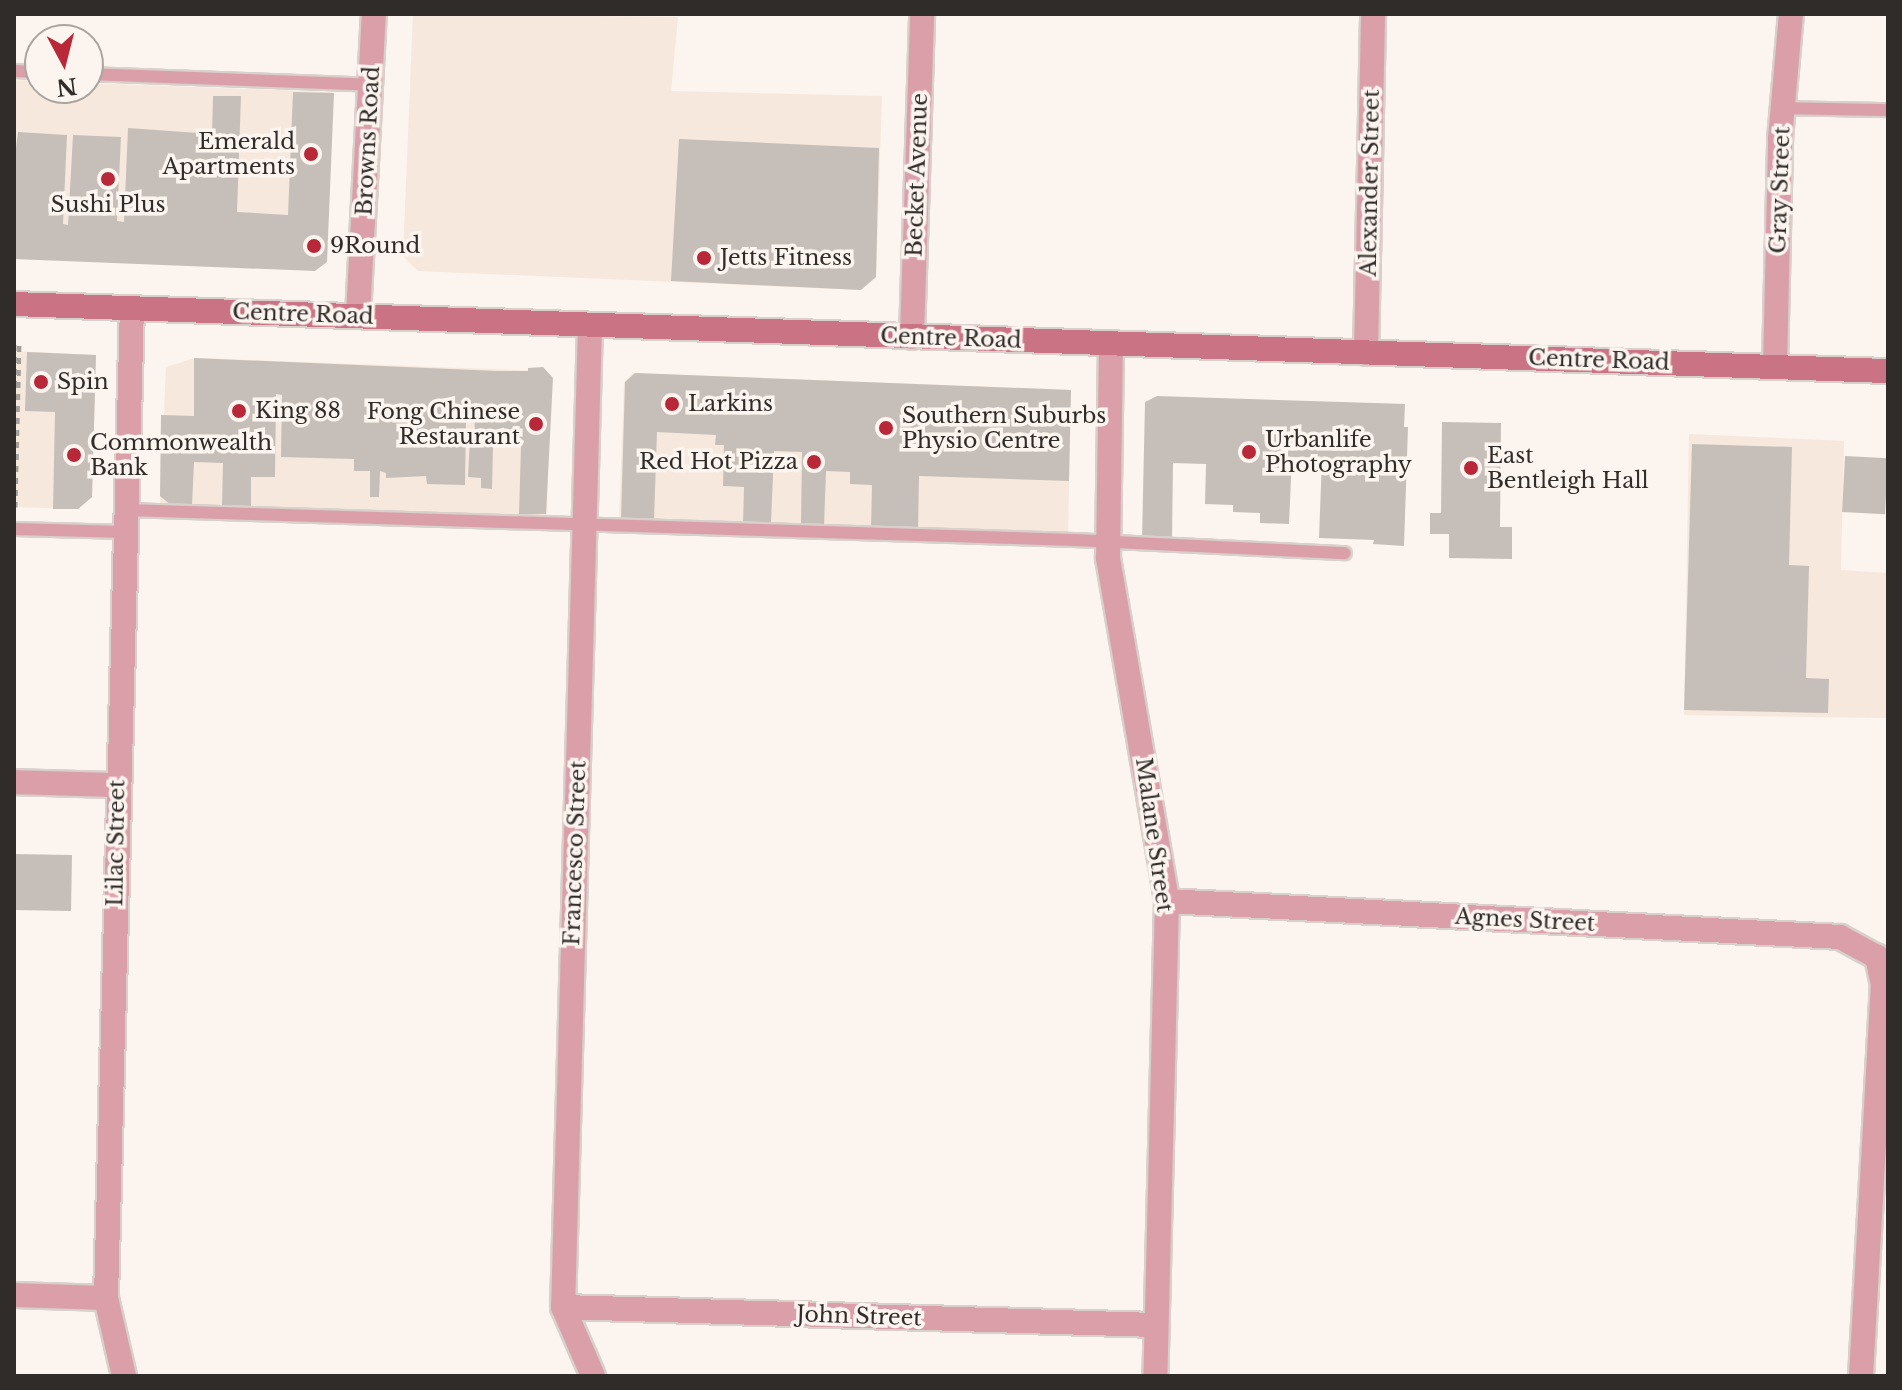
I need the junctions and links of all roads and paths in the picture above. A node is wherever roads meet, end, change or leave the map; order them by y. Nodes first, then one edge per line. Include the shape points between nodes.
1 (374, 14) edge
2 (922, 14) edge
3 (1373, 14) edge
4 (1791, 14) edge
5 (104, 75) edge
6 (371, 85) junction
7 (1783, 108) junction
8 (1888, 110) edge
9 (14, 304) edge
10 (132, 308) junction
11 (358, 316) junction
12 (590, 325) junction
13 (912, 337) junction
14 (19, 342) dead end
15 (1111, 344) junction
16 (1366, 353) junction
17 (1775, 366) junction
18 (1888, 371) edge
19 (14, 512) edge
20 (125, 521) junction
21 (584, 526) junction
22 (14, 529) edge
23 (1107, 543) junction
24 (1345, 553) dead end
25 (14, 782) edge
26 (117, 785) junction
27 (1167, 901) junction
28 (1882, 953) edge
29 (14, 1295) edge
30 (106, 1298) junction
31 (563, 1307) junction
32 (1154, 1325) junction
33 (124, 1376) edge
34 (593, 1376) edge
35 (1155, 1376) edge
36 (1861, 1376) edge

1 - 6 street, Browns Road
2 - 13 street, Becket Avenue
3 - 16 street, Alexander Street
4 - 7 street, Gray Street
5 - 6 lane
6 - 11 street, Browns Road
7 - 8 lane
7 - 17 street, Gray Street
9 - 10 main road, Centre Road
10 - 11 main road, Centre Road
10 - 20 street, Lilac Street
11 - 12 main road, Centre Road
12 - 13 main road, Centre Road
12 - 21 street, Francesco Street
13 - 15 main road, Centre Road
14 - 19 path
15 - 16 main road, Centre Road
15 - 23 street, Malane Street
16 - 17 main road, Centre Road
17 - 18 main road, Centre Road
20 - 21 lane
20 - 22 lane
20 - 26 street, Lilac Street
21 - 23 lane
21 - 31 street, Francesco Street
23 - 24 lane
23 - 27 street, Malane Street
25 - 26 street
26 - 30 street, Lilac Street
27 - 28 street, Agnes Street via 1840,937
27 - 32 street, Malane Street
28 - 36 street
29 - 30 street
30 - 33 street, Lilac Street
31 - 32 street, John Street
31 - 34 street, Francesco Street
32 - 35 street, Malane Street

